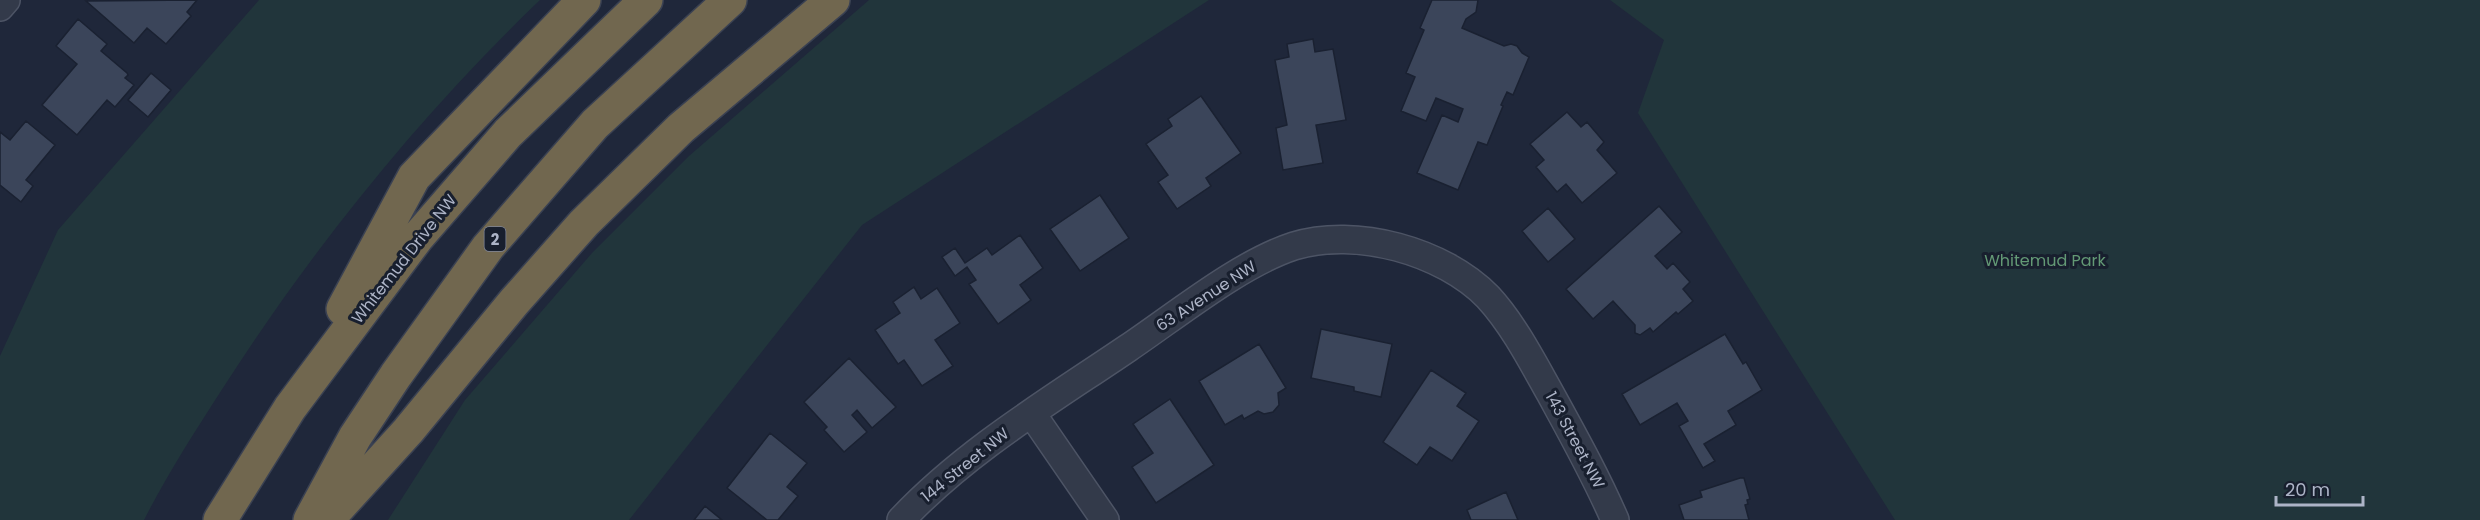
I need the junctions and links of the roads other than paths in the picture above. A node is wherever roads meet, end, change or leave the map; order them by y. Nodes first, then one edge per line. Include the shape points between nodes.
1 (6, 0) edge
2 (584, 0) edge
3 (646, 0) edge
4 (730, 0) edge
5 (832, 0) edge
6 (0, 7) edge
7 (1533, 362) joint
8 (290, 408) junction
9 (1032, 414) junction
10 (220, 520) edge
11 (310, 520) edge
12 (327, 520) edge
13 (901, 520) edge
14 (1105, 520) edge
15 (1615, 520) edge

1 - 6 street
2 - 8 highway via 414,177
3 - 8 highway, Whitemud Drive NW via 508,133 417,238
4 - 11 highway, 2 via 595,124 488,247 355,437
5 - 12 highway via 681,128 584,223 408,431
7 - 9 street, 63 Avenue NW via 1488,298 1463,276 1436,260 1399,247 1329,241 1296,246 1244,269
7 - 15 street, 143 Street NW via 1598,480
8 - 10 highway, Whitemud Drive NW
9 - 13 street, 144 Street NW via 967,460
9 - 14 street

